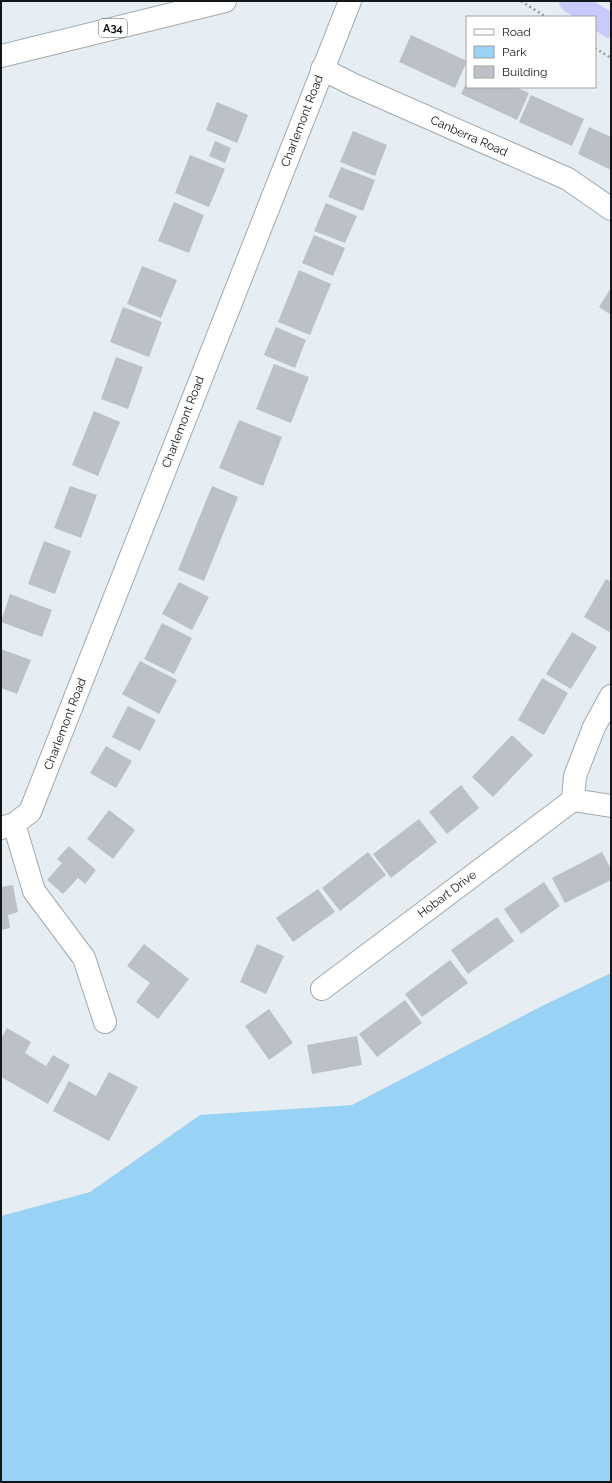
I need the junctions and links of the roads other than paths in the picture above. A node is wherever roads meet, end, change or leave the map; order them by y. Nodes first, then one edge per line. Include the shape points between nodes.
1 (225, 1) edge
2 (350, 1) edge
3 (1, 56) edge
4 (322, 69) junction
5 (611, 209) edge
6 (611, 696) edge
7 (573, 800) junction
8 (611, 806) edge
9 (8, 826) edge
10 (322, 988) dead end
11 (105, 1022) dead end

1 - 3 main road, A34
2 - 4 main road, Charlemont Road
4 - 5 main road, Canberra Road via 568,179
4 - 9 main road, Charlemont Road via 30,812
6 - 7 main road via 594,726 575,776
7 - 8 main road
7 - 10 main road, Hobart Drive
9 - 11 main road via 34,892 84,958

